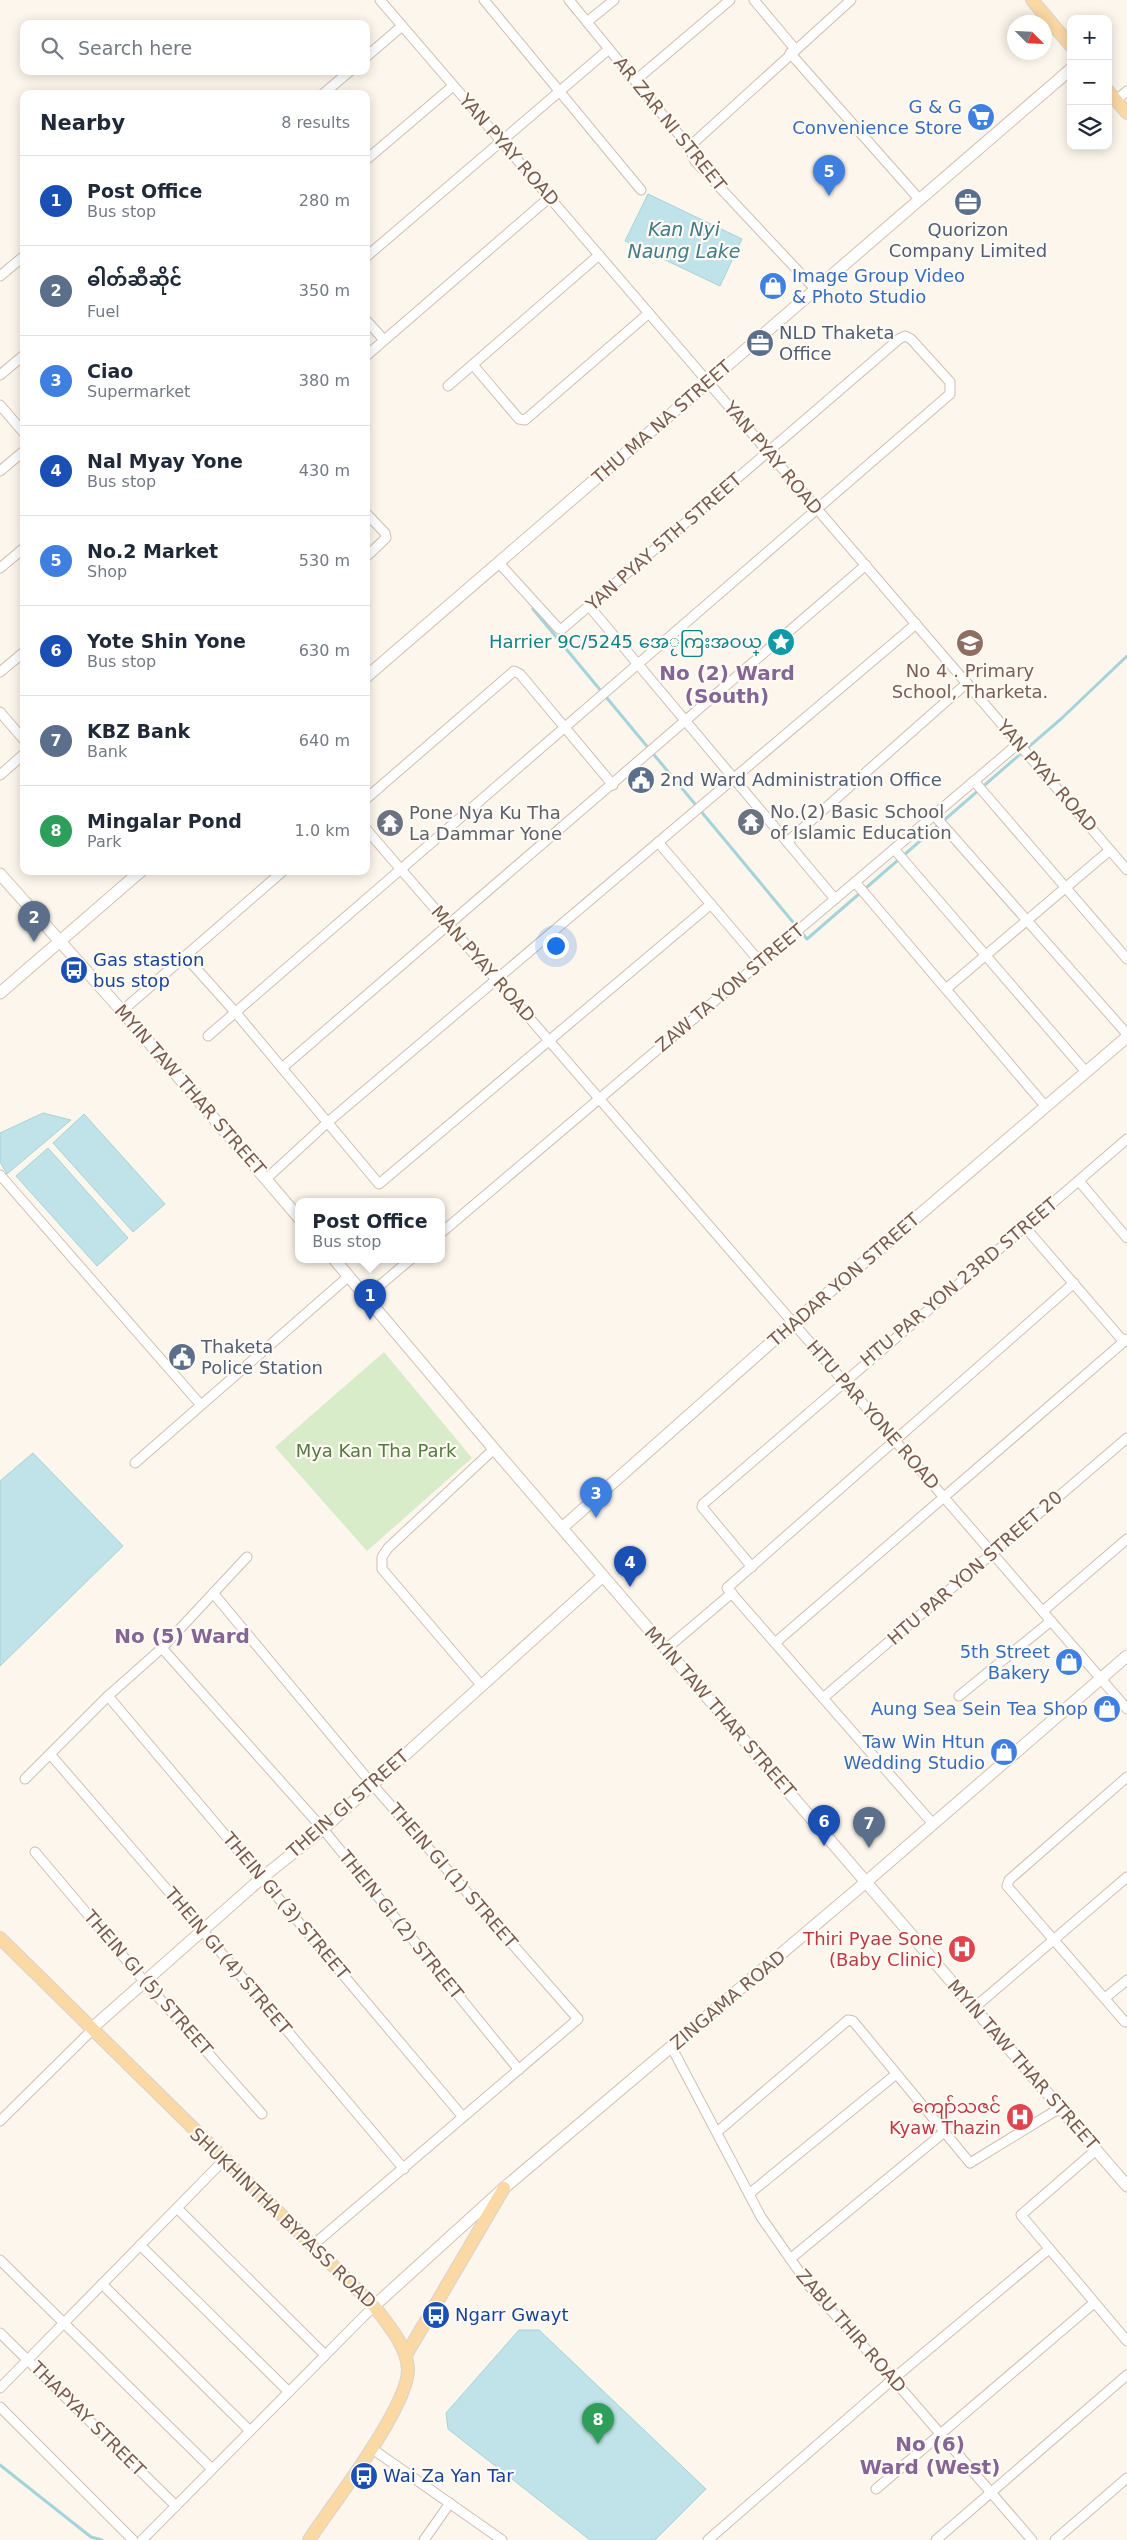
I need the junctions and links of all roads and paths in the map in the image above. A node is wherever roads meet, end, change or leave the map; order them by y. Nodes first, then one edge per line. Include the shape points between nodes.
1 (380, 0) edge
2 (484, 0) edge
3 (569, 0) edge
4 (614, 0) edge
5 (730, 0) edge
6 (754, 0) edge
7 (851, 0) edge
8 (1032, 0) edge
9 (587, 22) junction
10 (402, 26) junction
11 (1067, 41) edge
12 (609, 49) junction
13 (792, 51) junction
14 (370, 54) edge
15 (1067, 72) edge
16 (345, 75) edge
17 (636, 80) junction
18 (453, 86) junction
19 (329, 90) edge
20 (560, 91) junction
21 (1127, 91) edge
22 (1112, 95) edge
23 (1127, 113) edge
24 (502, 141) junction
25 (689, 147) junction
26 (370, 157) edge
27 (641, 190) dead end
28 (550, 197) junction
29 (919, 200) junction
30 (370, 253) edge
31 (599, 255) junction
32 (20, 259) edge
33 (0, 276) edge
34 (815, 289) junction
35 (649, 313) junction
36 (370, 324) edge
37 (384, 340) junction
38 (370, 352) edge
39 (20, 358) edge
40 (473, 365) junction
41 (0, 375) edge
42 (708, 382) junction
43 (448, 386) dead end
44 (0, 405) edge
45 (20, 428) edge
46 (768, 452) junction
47 (20, 454) edge
48 (0, 472) edge
49 (817, 510) junction
50 (370, 518) edge
51 (20, 551) edge
52 (370, 554) edge
53 (498, 562) junction
54 (866, 566) junction
55 (0, 568) edge
56 (589, 606) junction
57 (916, 624) junction
58 (20, 655) edge
59 (638, 666) junction
60 (0, 672) edge
61 (370, 674) edge
62 (967, 683) junction
63 (0, 712) edge
64 (686, 722) junction
65 (565, 728) junction
66 (20, 735) edge
67 (1019, 743) junction
68 (20, 758) edge
69 (0, 775) edge
70 (734, 778) junction
71 (974, 781) junction
72 (613, 785) junction
73 (370, 796) edge
74 (934, 815) junction
75 (370, 834) edge
76 (658, 842) junction
77 (787, 842) junction
78 (894, 849) junction
79 (1110, 850) junction
80 (400, 868) junction
81 (1127, 870) edge
82 (0, 874) edge
83 (136, 875) edge
84 (278, 875) edge
85 (855, 882) junction
86 (1066, 888) junction
87 (835, 899) junction
88 (711, 904) junction
89 (1028, 919) junction
90 (448, 924) junction
91 (60, 941) junction
92 (986, 955) junction
93 (185, 956) junction
94 (1127, 960) edge
95 (760, 962) junction
96 (496, 979) junction
97 (946, 988) junction
98 (0, 993) edge
99 (122, 1011) junction
100 (236, 1012) junction
101 (1127, 1035) edge
102 (208, 1036) dead end
103 (549, 1041) junction
104 (282, 1068) junction
105 (1086, 1072) junction
106 (600, 1099) junction
107 (1046, 1107) junction
108 (328, 1122) junction
109 (1127, 1138) edge
110 (0, 1175) edge
111 (266, 1180) junction
112 (1079, 1181) junction
113 (295, 1213) edge
114 (1024, 1226) junction
115 (445, 1230) edge
116 (1127, 1238) edge
117 (338, 1263) edge
118 (406, 1263) edge
119 (349, 1276) junction
120 (1074, 1283) junction
121 (366, 1297) junction
122 (794, 1323) junction
123 (1125, 1340) edge
124 (844, 1381) junction
125 (200, 1404) junction
126 (1127, 1438) edge
127 (895, 1441) junction
128 (494, 1449) junction
129 (135, 1464) dead end
130 (944, 1497) junction
131 (563, 1527) junction
132 (1127, 1538) edge
133 (992, 1553) junction
134 (247, 1557) dead end
135 (752, 1567) junction
136 (603, 1576) junction
137 (730, 1591) junction
138 (213, 1593) junction
139 (1042, 1611) junction
140 (1051, 1620) junction
141 (775, 1643) junction
142 (162, 1648) junction
143 (666, 1649) junction
144 (1127, 1656) edge
145 (1100, 1678) junction
146 (482, 1686) junction
147 (108, 1696) junction
148 (960, 1696) dead end
149 (823, 1698) junction
150 (1127, 1709) edge
151 (50, 1754) junction
152 (1127, 1777) edge
153 (25, 1779) dead end
154 (372, 1784) junction
155 (933, 1824) junction
156 (323, 1829) junction
157 (35, 1852) dead end
158 (262, 1877) junction
159 (1127, 1877) edge
160 (866, 1882) junction
161 (202, 1930) junction
162 (0, 1938) edge
163 (1053, 1940) junction
164 (1127, 1980) edge
165 (144, 1982) junction
166 (1106, 1998) junction
167 (974, 2008) junction
168 (1125, 2022) dead end
169 (92, 2030) junction
170 (672, 2048) junction
171 (519, 2070) junction
172 (895, 2076) junction
173 (1060, 2108) junction
174 (262, 2114) dead end
175 (463, 2117) junction
176 (0, 2121) edge
177 (717, 2132) junction
178 (943, 2133) junction
179 (1096, 2150) junction
180 (224, 2160) junction
181 (404, 2169) junction
182 (1127, 2186) edge
183 (504, 2188) junction
184 (749, 2194) junction
185 (177, 2208) junction
186 (313, 2244) junction
187 (140, 2245) junction
188 (1049, 2249) junction
189 (790, 2259) junction
190 (0, 2260) edge
191 (102, 2284) junction
192 (1094, 2303) junction
193 (374, 2306) junction
194 (64, 2323) junction
195 (0, 2333) edge
196 (1127, 2341) edge
197 (326, 2355) junction
198 (406, 2355) junction
199 (28, 2360) junction
200 (1127, 2375) edge
201 (893, 2379) junction
202 (0, 2388) edge
203 (289, 2392) junction
204 (0, 2407) edge
205 (250, 2431) junction
206 (940, 2436) junction
207 (370, 2448) junction
208 (212, 2469) junction
209 (1127, 2478) edge
210 (876, 2489) dead end
211 (991, 2493) junction
212 (450, 2503) junction
213 (176, 2506) junction
214 (133, 2540) edge
215 (142, 2540) edge
216 (308, 2540) edge
217 (424, 2540) edge
218 (502, 2540) edge
219 (708, 2540) edge
220 (936, 2540) edge
221 (1032, 2540) edge
222 (1055, 2540) edge

1 - 10 street, YAN PYAY ROAD
2 - 20 street
3 - 9 street, AR ZAR NI STREET
4 - 9 street
5 - 17 street
6 - 13 street
7 - 13 street
8 - 11 main road
9 - 12 street, AR ZAR NI STREET
10 - 14 street
10 - 18 street, YAN PYAY ROAD
12 - 17 street, AR ZAR NI STREET
12 - 20 street
13 - 25 street
13 - 29 street
15 - 29 street, THU MA NA STREET
16 - 19 street
17 - 25 street, AR ZAR NI STREET
18 - 24 street, YAN PYAY ROAD
18 - 26 street
20 - 24 street
20 - 27 street
21 - 22 street
22 - 23 main road
24 - 28 street, YAN PYAY ROAD
24 - 30 street
25 - 34 street, AR ZAR NI STREET via 695,161
28 - 31 street, YAN PYAY ROAD
28 - 37 street
29 - 34 street, THU MA NA STREET
31 - 35 street, YAN PYAY ROAD
31 - 40 street
32 - 33 street
34 - 42 street, THU MA NA STREET
35 - 40 street via 525,420 519,419
35 - 42 street, YAN PYAY ROAD
36 - 37 street
37 - 38 street
39 - 41 street
40 - 43 street
42 - 46 street, YAN PYAY ROAD
42 - 53 street, THU MA NA STREET
44 - 45 street
46 - 49 street, YAN PYAY ROAD
46 - 49 street, YAN PYAY 5TH STREET via 905,336 944,374 952,388 950,394
46 - 56 street, YAN PYAY 5TH STREET
47 - 48 street
49 - 54 street, YAN PYAY ROAD
49 - 59 street
50 - 52 street via 386,538
51 - 55 street
53 - 56 street, YAN PYAY 5TH STREET via 559,629
53 - 61 street, THU MA NA STREET
54 - 57 street, YAN PYAY ROAD
54 - 64 street
56 - 59 street
57 - 62 street, YAN PYAY ROAD
57 - 70 street
58 - 60 street
59 - 64 street
59 - 65 street
62 - 67 street, YAN PYAY ROAD
62 - 77 street
63 - 66 street
64 - 70 street
64 - 72 street
65 - 72 street
65 - 73 street via 514,671
65 - 80 street
67 - 71 street, ZAW TA YON STREET
67 - 79 street, YAN PYAY ROAD
68 - 69 street
70 - 76 street
70 - 77 street
71 - 74 street, ZAW TA YON STREET
71 - 86 street
72 - 90 street
74 - 78 street, ZAW TA YON STREET
74 - 89 street
75 - 80 street, MAN PYAY ROAD
76 - 88 street
76 - 96 street
77 - 87 street
78 - 85 street, ZAW TA YON STREET
78 - 92 street
79 - 81 street, YAN PYAY ROAD
79 - 86 street
80 - 90 street, MAN PYAY ROAD
80 - 100 street
82 - 91 street, MYIN TAW THAR STREET
83 - 91 street
84 - 93 street
85 - 87 street, ZAW TA YON STREET
85 - 97 street
86 - 89 street
86 - 94 street
87 - 95 street, ZAW TA YON STREET
88 - 95 street
88 - 103 street
89 - 92 street
89 - 101 street
90 - 96 street, MAN PYAY ROAD
90 - 104 street
91 - 98 street
91 - 99 street, MYIN TAW THAR STREET
92 - 97 street
92 - 105 street
93 - 99 street
93 - 100 street
95 - 106 street, ZAW TA YON STREET
96 - 103 street, MAN PYAY ROAD
96 - 108 street
97 - 107 street
99 - 111 street, MYIN TAW THAR STREET
100 - 102 street
100 - 104 street
101 - 105 street, THADAR YON STREET
103 - 106 street, MAN PYAY ROAD
103 - 108 street via 379,1184
104 - 108 street
105 - 107 street, THADAR YON STREET
106 - 115 street, ZAW TA YON STREET
106 - 122 street, HTU PAR YONE ROAD
107 - 122 street, THADAR YON STREET
108 - 111 street
109 - 112 street, HTU PAR YON 23RD STREET
110 - 125 street
111 - 113 street, MYIN TAW THAR STREET
112 - 114 street, HTU PAR YON 23RD STREET
112 - 116 street
114 - 120 street
114 - 124 street, HTU PAR YON 23RD STREET
117 - 119 street, MYIN TAW THAR STREET
118 - 121 street
119 - 121 street, MYIN TAW THAR STREET
119 - 125 street
120 - 123 street
120 - 127 street
121 - 128 street, MYIN TAW THAR STREET
122 - 124 street, HTU PAR YONE ROAD
122 - 131 street, THADAR YON STREET
123 - 130 street
124 - 127 street, HTU PAR YONE ROAD
124 - 135 street, HTU PAR YON 23RD STREET via 702,1506
125 - 129 street
126 - 133 street, HTU PAR YON STREET 20
127 - 130 street, HTU PAR YONE ROAD
127 - 135 street
128 - 131 street, MYIN TAW THAR STREET
128 - 146 street via 382,1557 382,1569
130 - 133 street, HTU PAR YONE ROAD
130 - 141 street
131 - 136 street, MYIN TAW THAR STREET
132 - 139 street
133 - 139 street, HTU PAR YONE ROAD
133 - 149 street, HTU PAR YON STREET 20
134 - 138 street
135 - 137 street
136 - 143 street, MYIN TAW THAR STREET
136 - 146 street, THEIN GI STREET
137 - 141 street
137 - 143 street
138 - 142 street
138 - 154 street, THEIN GI (1) STREET
139 - 140 street, HTU PAR YONE ROAD
140 - 145 street, HTU PAR YONE ROAD
140 - 148 street
141 - 149 street
142 - 147 street
142 - 156 street, THEIN GI (2) STREET
143 - 160 street, MYIN TAW THAR STREET
144 - 145 street, ZINGAMA ROAD
145 - 150 street, HTU PAR YONE ROAD
145 - 155 street, ZINGAMA ROAD
146 - 154 street, THEIN GI STREET
147 - 151 street
147 - 158 street, THEIN GI (3) STREET
149 - 155 street
151 - 153 street
151 - 161 street, THEIN GI (4) STREET
152 - 163 street via 1009,1880 1009,1890
154 - 156 street, THEIN GI STREET
154 - 171 street, THEIN GI (1) STREET via 578,2019
155 - 160 street, ZINGAMA ROAD
156 - 158 street, THEIN GI STREET
156 - 171 street, THEIN GI (2) STREET
157 - 165 street, THEIN GI (5) STREET
158 - 161 street, THEIN GI STREET
158 - 175 street, THEIN GI (3) STREET
159 - 163 street
160 - 167 street, MYIN TAW THAR STREET
160 - 170 street, ZINGAMA ROAD
161 - 165 street, THEIN GI STREET
161 - 181 street, THEIN GI (4) STREET
162 - 169 main road, SHUKHINTHA BYPASS ROAD
163 - 166 street
163 - 167 street
164 - 166 street
165 - 169 street, THEIN GI STREET
165 - 174 street, THEIN GI (5) STREET
166 - 168 street
167 - 173 street, MYIN TAW THAR STREET
169 - 176 street
169 - 180 main road, SHUKHINTHA BYPASS ROAD
170 - 177 street, ZABU THIR ROAD
170 - 183 street, ZINGAMA ROAD
171 - 175 street
172 - 177 street via 848,2020
172 - 178 street
172 - 184 street
173 - 178 street via 973,2163 967,2161
173 - 179 street, MYIN TAW THAR STREET
175 - 181 street
177 - 184 street, ZABU THIR ROAD
178 - 189 street
179 - 182 street, MYIN TAW THAR STREET
179 - 188 street via 1021,2214
180 - 185 street
180 - 186 main road, SHUKHINTHA BYPASS ROAD
181 - 186 street
183 - 193 street, ZINGAMA ROAD
183 - 198 main road
184 - 189 street, ZABU THIR ROAD
185 - 187 street
185 - 197 street
186 - 193 main road, SHUKHINTHA BYPASS ROAD
187 - 191 street
187 - 203 street
188 - 192 street
188 - 201 street
189 - 201 street, ZABU THIR ROAD via 810,2287
190 - 194 street
191 - 194 street
191 - 205 street
192 - 196 street
192 - 206 street
193 - 197 street
193 - 198 main road, SHUKHINTHA BYPASS ROAD
194 - 199 street
194 - 208 street
195 - 199 street, THAPYAY STREET
197 - 203 street
198 - 207 main road via 408,2370 404,2392
199 - 202 street
199 - 213 street, THAPYAY STREET
200 - 211 street
201 - 206 street, ZABU THIR ROAD
201 - 219 street
203 - 205 street
204 - 214 street
205 - 208 street
206 - 210 street
206 - 211 street, ZABU THIR ROAD
207 - 212 street
207 - 216 main road
208 - 213 street
209 - 222 street
211 - 220 street
211 - 221 street, ZABU THIR ROAD
212 - 217 street
212 - 218 street
213 - 215 street

